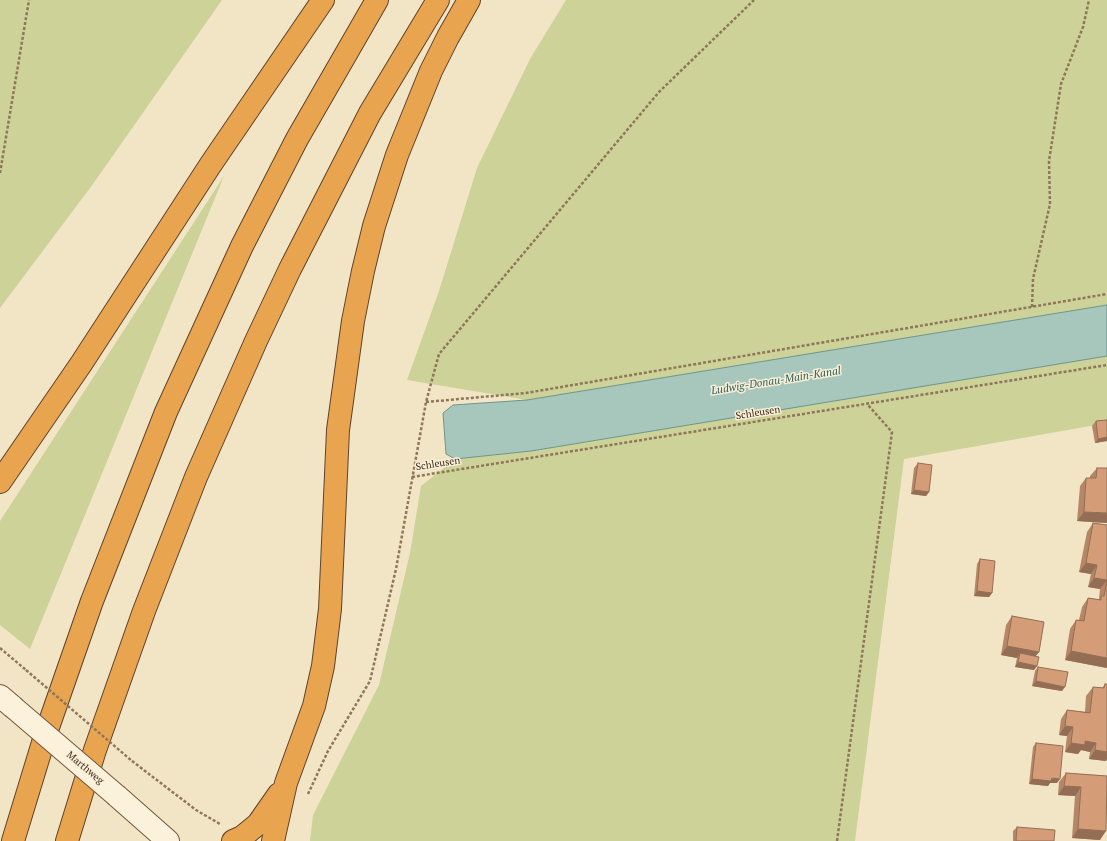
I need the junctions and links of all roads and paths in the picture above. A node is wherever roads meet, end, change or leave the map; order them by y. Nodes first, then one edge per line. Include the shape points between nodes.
1 (29, 0) edge
2 (323, 0) edge
3 (377, 0) edge
4 (438, 0) edge
5 (469, 0) edge
6 (754, 0) edge
7 (1089, 0) edge
8 (0, 173) edge
9 (1107, 294) edge
10 (1032, 307) junction
11 (1107, 365) edge
12 (426, 402) junction
13 (868, 404) junction
14 (412, 477) junction
15 (0, 482) edge
16 (0, 648) edge
17 (7, 701) edge
18 (286, 783) junction
19 (306, 798) dead end
20 (238, 839) edge
21 (12, 841) edge
22 (66, 841) edge
23 (168, 841) edge
24 (273, 841) edge
25 (837, 841) edge

1 - 8 path
2 - 15 highway via 210,164 85,358
3 - 21 highway via 297,139 249,232 166,412 92,601
4 - 22 highway via 370,113 256,341 196,477 144,611
5 - 18 highway via 434,64 402,142 374,226 363,271 353,321 338,430 330,609 323,666 314,706
6 - 12 path via 659,92 439,354
7 - 10 path via 1083,27 1061,84 1049,161 1050,204 1033,279
9 - 10 path
10 - 12 path via 526,393
11 - 13 path, Schleusen
12 - 14 path
13 - 14 path, Schleusen
13 - 25 path via 892,432
14 - 19 path via 396,569 370,681 328,751
16 - 20 path, bridge via 132,762
17 - 23 main road, Marthweg, bridge
18 - 20 highway via 258,824
18 - 24 highway

